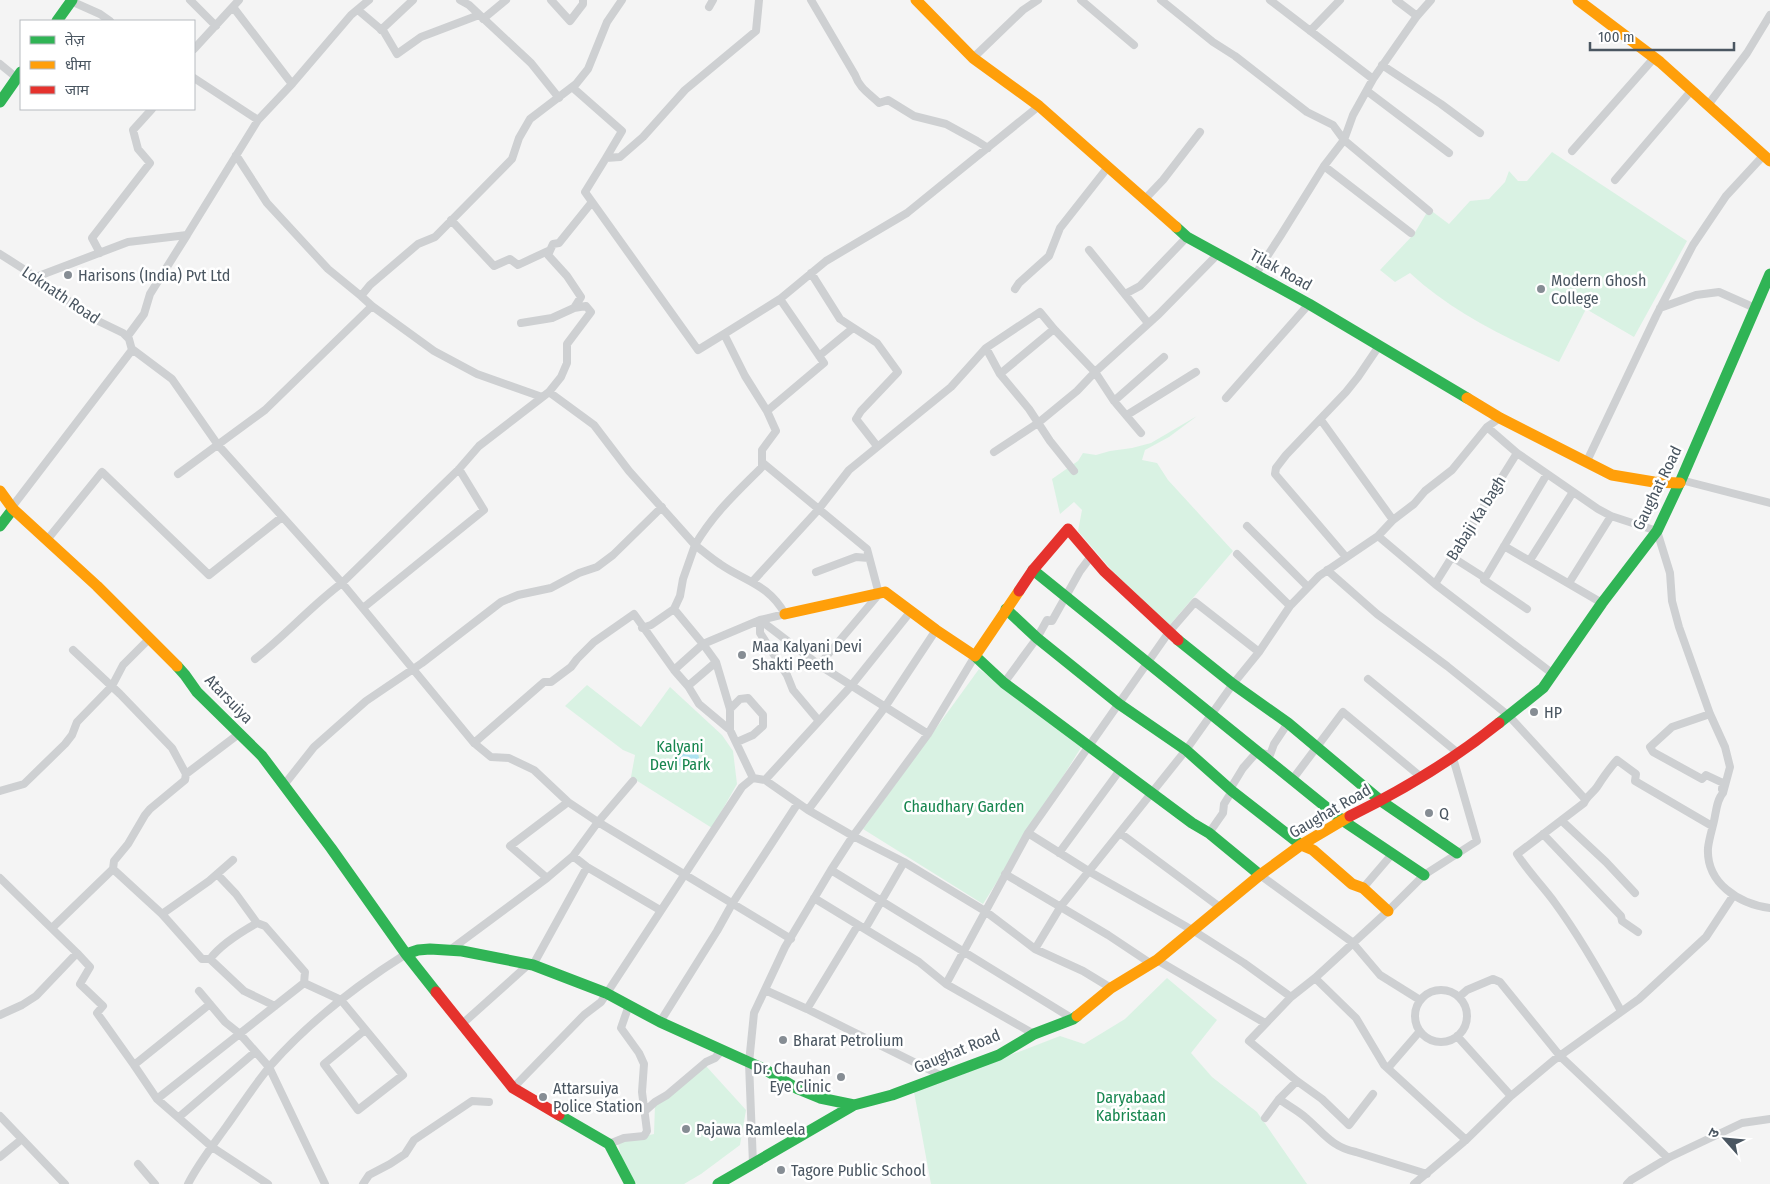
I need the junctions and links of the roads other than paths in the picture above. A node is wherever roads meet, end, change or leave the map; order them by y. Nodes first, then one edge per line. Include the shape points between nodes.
1 (190, 0) edge
2 (239, 0) edge
3 (413, 0) edge
4 (460, 0) edge
5 (506, 0) edge
6 (551, 0) edge
7 (583, 0) edge
8 (622, 0) edge
9 (759, 0) edge
10 (811, 0) edge
11 (916, 0) edge
12 (1038, 0) edge
13 (1081, 0) edge
14 (1161, 0) edge
15 (1270, 0) edge
16 (1340, 0) edge
17 (1396, 0) edge
18 (1431, 0) edge
19 (1578, 0) edge
20 (72, 1) edge
21 (365, 1) edge
22 (232, 7) junction
23 (358, 10) junction
24 (1770, 15) edge
25 (1417, 16) junction
26 (481, 17) junction
27 (58, 20) edge
28 (109, 20) edge
29 (216, 26) junction
30 (381, 30) junction
31 (1310, 31) junction
32 (1134, 44) dead end
33 (195, 48) edge
34 (973, 58) junction
35 (1654, 58) junction
36 (0, 64) edge
37 (1382, 65) junction
38 (19, 75) edge
39 (195, 79) edge
40 (1373, 79) junction
41 (292, 84) junction
42 (572, 87) junction
43 (1367, 91) junction
44 (1691, 91) junction
45 (559, 98) junction
46 (0, 102) edge
47 (1039, 106) junction
48 (1708, 106) junction
49 (151, 110) edge
50 (258, 120) junction
51 (1200, 132) dead end
52 (1480, 134) dead end
53 (1344, 140) junction
54 (988, 148) junction
55 (1572, 152) dead end
56 (1450, 153) dead end
57 (236, 156) junction
58 (606, 158) junction
59 (1767, 158) edge
60 (1324, 166) junction
61 (1108, 167) junction
62 (1615, 180) dead end
63 (1145, 199) junction
64 (592, 202) junction
65 (1429, 210) dead end
66 (451, 220) junction
67 (1411, 233) dead end
68 (187, 236) junction
69 (1187, 237) junction
70 (550, 250) junction
71 (1089, 250) dead end
72 (0, 254) edge
73 (100, 254) junction
74 (1218, 254) junction
75 (811, 273) junction
76 (1770, 274) edge
77 (1255, 275) junction
78 (36, 276) junction
79 (1015, 289) dead end
80 (1125, 294) junction
81 (361, 296) junction
82 (780, 299) junction
83 (1309, 304) junction
84 (372, 306) junction
85 (574, 308) junction
86 (1660, 308) junction
87 (1755, 308) junction
88 (521, 323) dead end
89 (1148, 324) junction
90 (852, 328) junction
91 (1054, 329) junction
92 (724, 334) junction
93 (125, 335) junction
94 (1379, 346) junction
95 (986, 348) junction
96 (132, 349) junction
97 (819, 356) junction
98 (1164, 357) dead end
99 (1095, 372) junction
100 (1196, 372) dead end
101 (1000, 374) junction
102 (546, 395) junction
103 (1226, 398) dead end
104 (1114, 401) junction
105 (767, 411) junction
106 (1127, 415) junction
107 (1500, 418) junction
108 (1321, 420) junction
109 (1038, 423) junction
110 (1487, 427) junction
111 (1141, 433) dead end
112 (218, 445) junction
113 (877, 446) junction
114 (994, 452) dead end
115 (1517, 453) junction
116 (1587, 461) junction
117 (763, 463) junction
118 (459, 469) junction
119 (1074, 471) dead end
120 (178, 474) dead end
121 (1547, 474) junction
122 (1681, 482) junction
123 (0, 491) edge
124 (1573, 492) junction
125 (1770, 503) edge
126 (662, 507) junction
127 (12, 508) junction
128 (818, 510) junction
129 (1611, 516) junction
130 (282, 517) junction
131 (1393, 520) junction
132 (0, 526) edge
133 (1247, 526) dead end
134 (1657, 532) junction
135 (1378, 536) junction
136 (47, 540) junction
137 (695, 545) junction
138 (1504, 546) junction
139 (1237, 554) dead end
140 (1092, 555) junction
141 (1346, 557) junction
142 (1452, 557) junction
143 (869, 558) junction
144 (1530, 560) junction
145 (1032, 570) junction
146 (1327, 570) junction
147 (816, 572) dead end
148 (1485, 578) junction
149 (753, 581) junction
150 (342, 582) junction
151 (1569, 583) junction
152 (1435, 584) junction
153 (1308, 587) junction
154 (878, 594) junction
155 (1067, 596) junction
156 (1602, 603) junction
157 (1290, 606) junction
158 (362, 608) junction
159 (674, 609) junction
160 (1006, 609) junction
161 (1528, 609) dead end
162 (911, 611) junction
163 (785, 614) junction
164 (760, 620) junction
165 (642, 628) junction
166 (936, 630) junction
167 (1169, 632) junction
168 (1037, 638) junction
169 (149, 639) junction
170 (703, 644) junction
171 (73, 650) dead end
172 (1258, 652) junction
173 (975, 656) junction
174 (255, 659) dead end
175 (716, 662) junction
176 (1148, 664) junction
177 (820, 665) junction
178 (412, 669) junction
179 (674, 670) junction
180 (1553, 674) junction
181 (1368, 679) dead end
182 (1004, 683) junction
183 (1233, 684) junction
184 (112, 686) junction
185 (688, 686) junction
186 (851, 686) junction
187 (1119, 704) junction
188 (885, 707) junction
189 (730, 709) junction
190 (1211, 714) junction
191 (1710, 714) junction
192 (1509, 716) junction
193 (819, 721) junction
194 (1288, 723) junction
195 (730, 730) junction
196 (240, 732) junction
197 (928, 734) junction
198 (737, 742) junction
199 (474, 743) junction
200 (1088, 746) junction
201 (1317, 748) junction
202 (1186, 750) junction
203 (1257, 752) junction
204 (1456, 756) junction
205 (1120, 770) junction
206 (186, 774) junction
207 (1421, 777) junction
208 (753, 778) junction
209 (765, 780) junction
210 (1292, 780) junction
211 (633, 781) dead end
212 (284, 785) junction
213 (0, 791) edge
214 (1232, 791) junction
215 (1152, 793) junction
216 (1721, 796) junction
217 (1586, 799) junction
218 (1381, 801) junction
219 (568, 802) junction
220 (798, 803) junction
221 (808, 810) junction
222 (1342, 820) junction
223 (1562, 821) junction
224 (598, 822) junction
225 (1712, 826) junction
226 (1028, 833) junction
227 (1120, 833) junction
228 (1209, 833) junction
229 (1543, 834) junction
230 (853, 836) junction
231 (1301, 845) junction
232 (1059, 852) junction
233 (1457, 852) junction
234 (1393, 853) junction
235 (572, 856) junction
236 (233, 860) dead end
237 (904, 862) junction
238 (587, 867) junction
239 (113, 869) junction
240 (831, 870) junction
241 (1090, 872) junction
242 (217, 874) junction
243 (1005, 874) junction
244 (684, 875) junction
245 (1260, 875) junction
246 (1424, 875) junction
247 (0, 878) edge
248 (547, 878) junction
249 (1363, 888) junction
250 (1635, 893) dead end
251 (1733, 896) junction
252 (814, 898) junction
253 (882, 900) junction
254 (732, 904) junction
255 (1061, 906) junction
256 (1221, 908) junction
257 (1770, 908) edge
258 (660, 910) junction
259 (1388, 910) junction
260 (985, 911) junction
261 (162, 914) junction
262 (256, 923) junction
263 (862, 927) junction
264 (52, 928) junction
265 (1194, 931) junction
266 (1638, 932) dead end
267 (790, 939) junction
268 (1352, 942) junction
269 (1034, 949) junction
270 (450, 950) junction
271 (963, 951) junction
272 (77, 953) junction
273 (406, 954) junction
274 (210, 959) junction
275 (1154, 962) junction
276 (531, 965) junction
277 (1315, 978) junction
278 (304, 983) junction
279 (946, 984) junction
280 (1111, 988) junction
281 (765, 990) junction
282 (199, 991) dead end
283 (606, 993) junction
284 (1290, 997) junction
285 (1459, 997) junction
286 (340, 1000) junction
287 (1420, 1000) junction
288 (210, 1004) junction
289 (629, 1005) junction
290 (275, 1006) junction
291 (808, 1010) junction
292 (1621, 1011) junction
293 (0, 1015) edge
294 (1073, 1018) junction
295 (660, 1022) junction
296 (1265, 1023) junction
297 (461, 1025) junction
298 (365, 1030) junction
299 (1420, 1031) junction
300 (240, 1034) junction
301 (1034, 1034) junction
302 (1457, 1036) junction
303 (722, 1050) junction
304 (256, 1052) junction
305 (1560, 1056) junction
306 (749, 1064) junction
307 (134, 1065) junction
308 (269, 1067) junction
309 (1388, 1068) junction
310 (940, 1076) junction
311 (1297, 1081) junction
312 (513, 1088) junction
313 (1373, 1094) dead end
314 (1511, 1096) junction
315 (158, 1099) junction
316 (1279, 1099) junction
317 (489, 1102) dead end
318 (854, 1105) junction
319 (645, 1111) junction
320 (0, 1116) edge
321 (179, 1117) junction
322 (1265, 1118) dead end
323 (1770, 1119) edge
324 (22, 1139) junction
325 (1466, 1140) junction
326 (609, 1144) junction
327 (212, 1147) junction
328 (0, 1158) edge
329 (1668, 1158) junction
330 (138, 1164) dead end
331 (753, 1164) junction
332 (1427, 1174) junction
333 (369, 1176) junction
334 (65, 1184) edge
335 (155, 1184) edge
336 (188, 1184) edge
337 (268, 1184) edge
338 (325, 1184) edge
339 (363, 1184) edge
340 (374, 1184) edge
341 (630, 1184) edge
342 (718, 1184) edge
343 (1414, 1184) edge
344 (1627, 1184) edge

1 - 29 street
2 - 22 street
3 - 30 street
4 - 26 street
5 - 26 street
6 - 7 street via 570,21
8 - 42 street via 607,22 588,69
9 - 58 street via 756,31 685,90 643,137 620,157
10 - 54 street via 863,90 879,103 888,100 914,116 946,124
11 - 34 street, Tilak Road
12 - 34 street via 1023,10
13 - 32 street
14 - 53 street via 1307,112 1333,125
15 - 31 street
16 - 31 street
17 - 25 street
18 - 25 street
19 - 35 street
20 - 27 street
20 - 28 street
21 - 23 street
22 - 29 street
22 - 41 street
23 - 30 street
23 - 41 street
24 - 48 street
25 - 37 street
26 - 30 street via 421,37 397,54
26 - 45 street via 532,63
29 - 33 street
31 - 40 street
34 - 47 street, Tilak Road
35 - 44 street
35 - 55 street
36 - 38 street
37 - 40 street
37 - 52 street
38 - 46 street
39 - 50 street
40 - 43 street
41 - 50 street
42 - 45 street
42 - 58 street via 622,131
43 - 53 street
43 - 56 street
44 - 48 street
44 - 62 street
45 - 66 street via 530,119 512,159
47 - 54 street
47 - 61 street, Tilak Road
48 - 59 street
49 - 73 street via 133,130 138,149 150,163 92,238
50 - 57 street
51 - 63 street
53 - 60 street
53 - 65 street
54 - 75 street via 907,213 826,260
57 - 68 street
57 - 81 street via 267,203 328,269
58 - 64 street via 585,192
59 - 86 street via 1726,196 1700,233
60 - 67 street
60 - 77 street
61 - 63 street, Tilak Road
61 - 79 street via 1060,228 1049,256
63 - 69 street, Tilak Road
64 - 70 street
64 - 92 street via 698,350
66 - 70 street via 494,266 510,259 518,266
66 - 81 street via 435,237 418,244
68 - 73 street via 128,242
68 - 93 street via 150,294 144,314
69 - 74 street, Tilak Road
69 - 80 street via 1140,286
70 - 85 street via 548,255 581,297
71 - 80 street
72 - 78 street, Loknath Road
73 - 78 street
74 - 77 street, Tilak Road
74 - 89 street
75 - 82 street
75 - 90 street via 840,319
76 - 87 street, Gaughat Road
77 - 83 street, Tilak Road
78 - 93 street, Loknath Road via 92,318
80 - 89 street
81 - 84 street
82 - 92 street
82 - 97 street
83 - 94 street, Tilak Road
83 - 103 street
84 - 102 street via 443,356 477,374
84 - 112 street via 265,410
85 - 88 street via 552,318
85 - 102 street via 586,306 591,312 567,344 567,363 561,377
86 - 87 street via 1714,292
86 - 116 street
87 - 122 street, Gaughat Road
89 - 99 street
90 - 97 street
90 - 113 street via 877,343 898,372 856,419
91 - 95 street via 1040,312
91 - 99 street
91 - 101 street
92 - 105 street
93 - 96 street
94 - 107 street, Tilak Road
94 - 108 street via 1358,377
95 - 101 street
95 - 113 street via 951,387
96 - 112 street via 172,379
96 - 127 street
97 - 105 street via 824,363 822,366
98 - 104 street
99 - 104 street
99 - 109 street via 1077,392
100 - 106 street
101 - 109 street
102 - 118 street via 479,446
102 - 126 street via 594,426
104 - 106 street
105 - 117 street via 776,431 762,450
106 - 111 street
107 - 110 street
107 - 116 street, Tilak Road
108 - 131 street
108 - 141 street via 1286,455 1275,474
109 - 114 street
109 - 119 street
110 - 115 street
110 - 131 street via 1452,470
112 - 120 street
112 - 130 street
113 - 128 street via 848,470
115 - 121 street
115 - 142 street, Babaji Ka bagh
116 - 122 street, Tilak Road via 1612,474 1654,482
117 - 128 street
117 - 137 street via 707,525
118 - 150 street
118 - 158 street via 484,510
121 - 124 street
121 - 138 street
122 - 125 street
122 - 134 street, Gaughat Road
123 - 127 street, Atarsuiya
124 - 129 street
124 - 144 street
126 - 137 street
126 - 178 street via 597,567 551,588 501,602
127 - 132 street
127 - 136 street, Atarsuiya
128 - 143 street via 867,549
128 - 149 street
129 - 134 street
129 - 151 street
130 - 136 street via 209,575 102,472
130 - 150 street
131 - 135 street
133 - 153 street
134 - 156 street, Gaughat Road
134 - 191 street via 1670,573 1672,601 1679,627
135 - 141 street
135 - 152 street
136 - 169 street, Atarsuiya
137 - 149 street via 722,565
137 - 159 street
138 - 144 street
138 - 148 street
139 - 157 street
140 - 145 street via 1068,529
140 - 155 street
140 - 167 street via 1104,571
141 - 146 street
142 - 148 street
142 - 152 street, Babaji Ka bagh
143 - 147 street via 856,557
143 - 154 street
144 - 151 street
145 - 155 street
145 - 160 street
146 - 153 street
146 - 192 street via 1377,614
148 - 161 street
149 - 163 street via 775,600
150 - 158 street
150 - 174 street
151 - 156 street
152 - 180 street
153 - 157 street
154 - 162 street via 885,592
154 - 163 street
154 - 177 street
155 - 168 street
155 - 176 street
156 - 180 street, Gaughat Road
157 - 172 street
158 - 178 street
159 - 165 street via 651,626
159 - 170 street
160 - 168 street
160 - 173 street
162 - 166 street
162 - 186 street
163 - 164 street
164 - 170 street
164 - 177 street
164 - 193 street via 760,633 793,690
165 - 179 street
165 - 199 street via 634,614 617,625 594,642 571,667 551,682 544,682
166 - 173 street
166 - 188 street
167 - 172 street via 1195,602
167 - 176 street
167 - 183 street
168 - 182 street
168 - 187 street
169 - 184 street via 123,665
169 - 196 street, Atarsuiya via 186,675 197,692
170 - 175 street
170 - 179 street
171 - 184 street
172 - 183 street
173 - 182 street
173 - 197 street
175 - 185 street
175 - 189 street
176 - 187 street
176 - 190 street
177 - 186 street
178 - 199 street
178 - 212 street via 366,701 314,747
179 - 185 street
180 - 192 street, Gaughat Road via 1542,688
181 - 204 street
182 - 200 street
183 - 190 street
183 - 194 street
184 - 206 street via 172,748
184 - 213 street via 76,722 65,744 24,784
185 - 195 street via 699,704
186 - 188 street
186 - 193 street
187 - 200 street
187 - 202 street
188 - 197 street
188 - 221 street
189 - 195 street
189 - 198 street via 740,699 748,698 762,715 763,726
190 - 202 street
190 - 203 street
191 - 216 street via 1730,767
191 - 216 street via 1672,727 1650,747 1653,752 1702,780 1706,774 1723,782
192 - 204 street, Gaughat Road
192 - 217 street
193 - 209 street
194 - 201 street
194 - 203 street via 1270,755
195 - 198 street
196 - 206 street
196 - 212 street, Atarsuiya
197 - 230 street
198 - 208 street
199 - 219 street via 491,757 508,758 534,770
200 - 205 street
200 - 226 street
201 - 207 street via 1343,712
201 - 210 street
201 - 218 street
202 - 214 street
202 - 215 street
203 - 210 street
203 - 214 street via 1239,774
204 - 207 street, Gaughat Road
204 - 233 street via 1477,841
205 - 215 street
205 - 232 street
206 - 239 street via 185,780 144,815 114,861
207 - 218 street, Gaughat Road
208 - 209 street
208 - 244 street via 742,787
209 - 220 street
210 - 222 street
211 - 224 street
212 - 273 street, Atarsuiya
214 - 228 street via 1223,813
214 - 231 street
215 - 227 street
215 - 228 street
216 - 225 street
217 - 223 street
217 - 225 street via 1617,760 1636,774 1636,781
218 - 222 street, Gaughat Road
218 - 233 street
219 - 224 street
219 - 248 street via 510,846
220 - 221 street
220 - 254 street
221 - 230 street
222 - 231 street, Gaughat Road
222 - 234 street
223 - 229 street
223 - 250 street
224 - 235 street
224 - 244 street
225 - 251 street via 1708,848 1711,870
226 - 232 street
226 - 243 street
227 - 241 street
227 - 256 street
228 - 245 street
229 - 266 street via 1621,916 1622,921
229 - 292 street via 1517,854 1575,933
230 - 237 street
230 - 240 street
231 - 245 street, Gaughat Road
231 - 249 street via 1313,850 1352,884
232 - 241 street
233 - 246 street
234 - 246 street
234 - 249 street
235 - 238 street
235 - 248 street
236 - 242 street
237 - 253 street
237 - 260 street
238 - 258 street
238 - 276 street
239 - 261 street
239 - 264 street
240 - 252 street
240 - 253 street
241 - 255 street
241 - 265 street
242 - 261 street
242 - 262 street
243 - 255 street
243 - 260 street
244 - 254 street
244 - 258 street
245 - 256 street, Gaughat Road
245 - 268 street
246 - 259 street
247 - 264 street
248 - 270 street
249 - 259 street
251 - 257 street via 1749,904
251 - 292 street via 1706,937 1639,999
252 - 263 street
252 - 267 street
253 - 263 street
253 - 271 street
254 - 267 street
254 - 295 street
255 - 269 street
255 - 275 street
256 - 265 street, Gaughat Road
258 - 283 street
259 - 268 street
260 - 269 street
260 - 271 street
261 - 274 street via 202,960
262 - 274 street
262 - 278 street via 265,926 305,972
263 - 279 street via 919,962
263 - 291 street
264 - 272 street
265 - 275 street, Gaughat Road
265 - 284 street
267 - 281 street
268 - 277 street
268 - 287 street via 1380,975
269 - 280 street via 1083,971
270 - 273 street via 418,950
270 - 276 street
271 - 279 street
271 - 294 street
272 - 293 street via 36,996
272 - 307 street via 90,967 80,984 103,1006 97,1013
273 - 286 street
273 - 297 street, Atarsuiya
274 - 290 street via 244,991
275 - 280 street, Gaughat Road
275 - 296 street
276 - 283 street
276 - 297 street
277 - 284 street
277 - 309 street via 1356,1018
278 - 286 street
278 - 290 street
279 - 301 street
280 - 294 street, Gaughat Road
281 - 291 street
281 - 306 street via 754,1013
282 - 288 street
283 - 289 street
283 - 312 street via 601,1002 584,1015
284 - 296 street
285 - 287 street via 1452,992 1435,990
285 - 302 street via 1467,1012 1463,1029
285 - 305 street via 1493,979 1500,982
286 - 298 street
286 - 308 street
287 - 299 street via 1415,1015
288 - 300 street
288 - 307 street
289 - 295 street
289 - 319 street via 622,1028 644,1064 642,1092
290 - 300 street
291 - 310 street
292 - 305 street
294 - 301 street, Gaughat Road
295 - 303 street
296 - 311 street via 1249,1041
297 - 312 street, Atarsuiya
298 - 298 street via 403,1074 358,1110 324,1064
299 - 302 street via 1434,1041 1442,1042
299 - 309 street
300 - 304 street
300 - 315 street
301 - 310 street, Gaughat Road via 999,1055
302 - 314 street
303 - 306 street
303 - 319 street
304 - 308 street
304 - 321 street
305 - 314 street
305 - 329 street
306 - 318 street via 820,1098
306 - 331 street
307 - 315 street
308 - 327 street
308 - 338 street
309 - 325 street
310 - 318 street, Gaughat Road via 892,1095
311 - 313 street via 1349,1125
311 - 316 street
312 - 326 street, Atarsuiya
314 - 325 street
315 - 321 street
316 - 322 street
316 - 332 street via 1344,1149
317 - 333 street via 472,1101 414,1140 404,1154
318 - 331 street, Gaughat Road
319 - 326 street via 647,1131 644,1136 624,1138
320 - 324 street
321 - 327 street
323 - 329 street via 1742,1123
324 - 328 street
324 - 334 street
325 - 332 street
326 - 341 street
327 - 336 street
327 - 337 street
329 - 344 street
330 - 335 street
331 - 342 street, Gaughat Road
332 - 343 street
333 - 339 street
333 - 340 street

